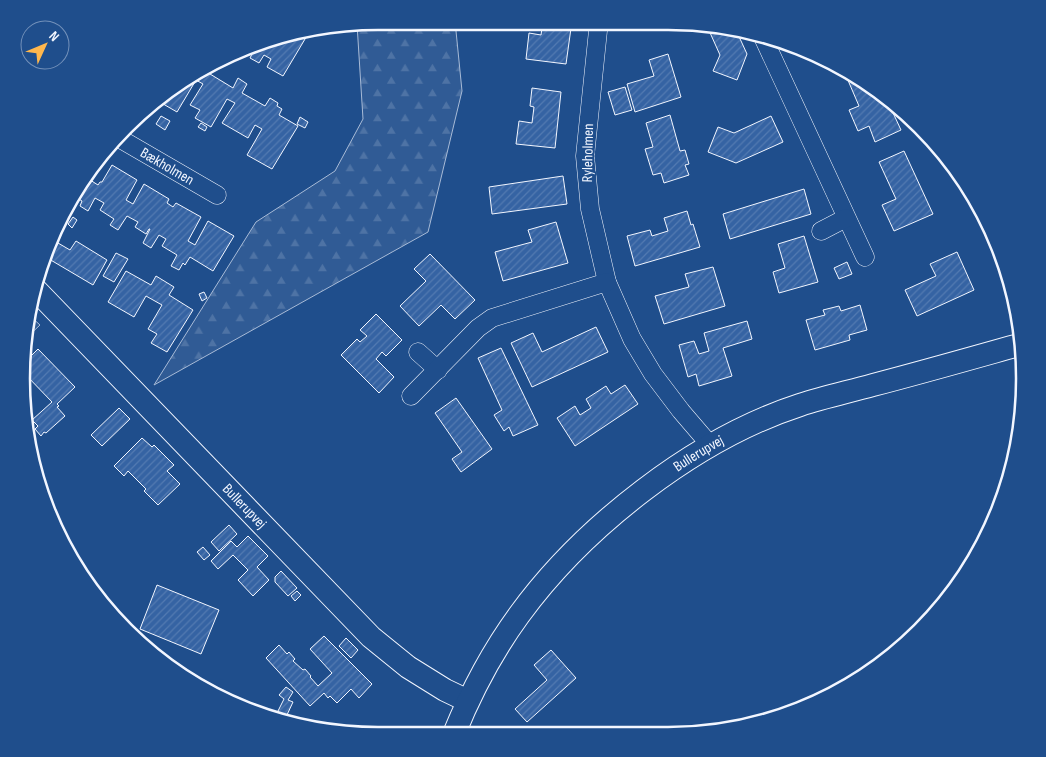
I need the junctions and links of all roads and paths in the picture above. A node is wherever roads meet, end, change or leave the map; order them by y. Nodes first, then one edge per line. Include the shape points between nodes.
1 (598, 30) edge
2 (766, 44) edge
3 (124, 141) edge
4 (216, 195) dead end
5 (846, 218) junction
6 (821, 231) dead end
7 (865, 257) dead end
8 (607, 282) junction
9 (41, 295) edge
10 (1014, 346) edge
11 (418, 352) dead end
12 (438, 370) junction
13 (410, 396) dead end
14 (711, 446) junction
15 (468, 701) junction
16 (457, 727) edge

1 - 8 street, Ryleholmen via 585,156 590,209
2 - 5 street
3 - 4 street, Bækholmen
5 - 6 street
5 - 7 street
8 - 12 street via 492,318 478,328
8 - 14 street, Ryleholmen via 632,339 653,374
9 - 15 street, Bullerupvej via 372,637 408,667
10 - 14 street, Bullerupvej via 799,405 756,422
11 - 12 street
12 - 13 street
14 - 15 street, Bullerupvej via 631,499 556,570 519,615
15 - 16 street, Bullerupvej

